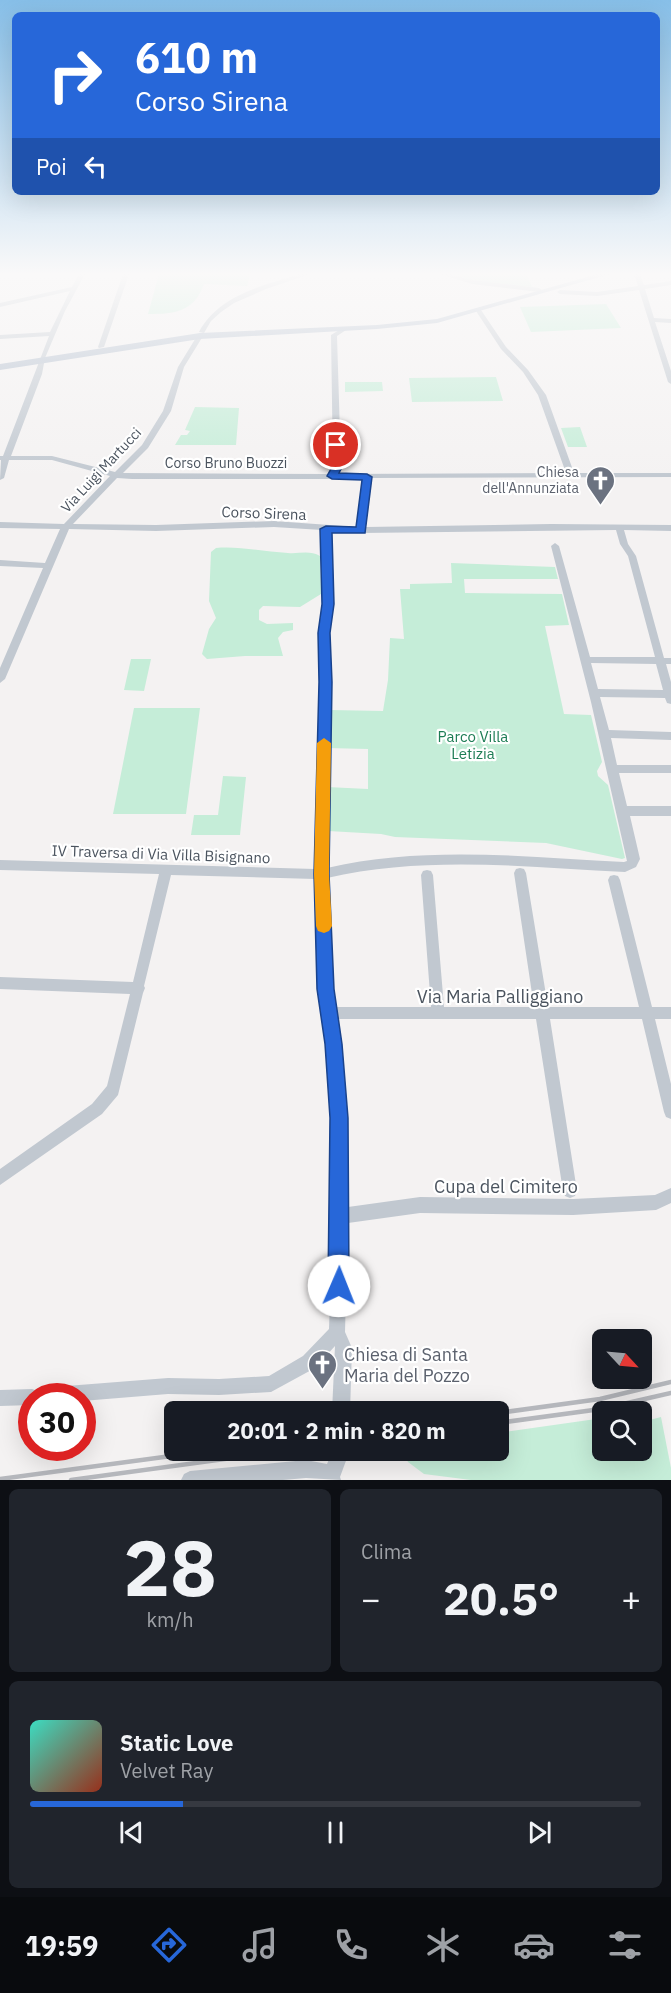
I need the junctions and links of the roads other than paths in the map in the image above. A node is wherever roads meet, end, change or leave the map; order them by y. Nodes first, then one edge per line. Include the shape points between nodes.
1 (49, 343) edge
2 (103, 343) edge
3 (136, 343) edge
4 (196, 343) edge
5 (332, 343) edge
6 (499, 343) edge
7 (659, 343) edge
8 (101, 348) junction
9 (43, 358) junction
10 (0, 365) edge
11 (671, 382) edge
12 (3, 458) edge
13 (570, 474) junction
14 (671, 475) edge
15 (116, 476) junction
16 (332, 476) junction
17 (367, 477) junction
18 (0, 478) edge
19 (0, 525) edge
20 (68, 525) junction
21 (619, 527) junction
22 (671, 528) edge
23 (326, 529) junction
24 (361, 531) junction
25 (555, 546) dead end
26 (0, 563) edge
27 (48, 566) junction
28 (592, 660) dead end
29 (665, 661) edge
30 (0, 679) edge
31 (0, 683) edge
32 (0, 689) edge
33 (593, 693) junction
34 (670, 696) edge
35 (604, 734) junction
36 (671, 735) edge
37 (612, 769) junction
38 (671, 769) edge
39 (623, 811) junction
40 (671, 811) edge
41 (0, 865) edge
42 (166, 869) junction
43 (520, 873) dead end
44 (321, 874) junction
45 (427, 875) dead end
46 (615, 880) dead end
47 (0, 983) edge
48 (139, 987) junction
49 (329, 1013) junction
50 (438, 1013) junction
51 (648, 1013) junction
52 (671, 1013) edge
53 (543, 1014) junction
54 (671, 1112) edge
55 (0, 1178) edge
56 (570, 1191) dead end
57 (671, 1195) edge
58 (340, 1216) junction
59 (337, 1332) junction
60 (96, 1392) edge
61 (18, 1397) edge
62 (0, 1398) edge
63 (342, 1401) edge
64 (337, 1461) edge
65 (332, 1479) edge
66 (190, 1480) edge

1 - 9 street
2 - 8 street
3 - 8 main road
4 - 15 street, Via Luigi Martucci via 182,367 167,411 145,446
5 - 16 street
6 - 13 street via 542,395
7 - 11 street
8 - 9 main road
9 - 10 main road
9 - 12 street
12 - 15 street, Corso Bruno Buozzi via 52,458
12 - 18 street
13 - 14 street, Corso Bruno Buozzi
13 - 17 street, Corso Bruno Buozzi
15 - 16 street, Corso Bruno Buozzi
15 - 20 street, Via Luigi Martucci
16 - 17 street, Corso Bruno Buozzi
17 - 24 street
19 - 20 street, Corso Sirena
20 - 23 street, Corso Sirena via 156,528 274,524
20 - 27 street, Via Luigi Martucci
21 - 22 street, Corso Sirena
21 - 24 street, Corso Sirena
21 - 29 street
23 - 24 street, Corso Sirena
23 - 44 street via 328,604
25 - 33 street
26 - 27 street
27 - 30 street, Via Luigi Martucci
28 - 29 street
29 - 34 street
31 - 32 street
33 - 34 street
33 - 35 street
35 - 36 street
35 - 37 street
37 - 38 street
37 - 39 street
39 - 40 street
39 - 44 street, IV Traversa di Via Villa Bisignano via 634,859 625,867 425,861 372,864
41 - 42 street, IV Traversa di Via Villa Bisignano
42 - 44 street, IV Traversa di Via Villa Bisignano
42 - 48 street
43 - 53 street
44 - 49 street
45 - 50 street
46 - 51 street
47 - 48 street
48 - 55 street via 113,1090 107,1100
49 - 50 street, Via Maria Palliggiano
49 - 58 street via 339,1118
50 - 53 street, Via Maria Palliggiano
51 - 52 street, Via Maria Palliggiano
51 - 53 street, Via Maria Palliggiano
51 - 54 street
53 - 56 street
57 - 58 street, Cupa del Cimitero via 656,1202 573,1207 420,1205
58 - 59 street
59 - 60 street via 309,1362 270,1384
59 - 63 street via 344,1348
61 - 62 street
64 - 65 street
65 - 66 street via 326,1472 296,1469

